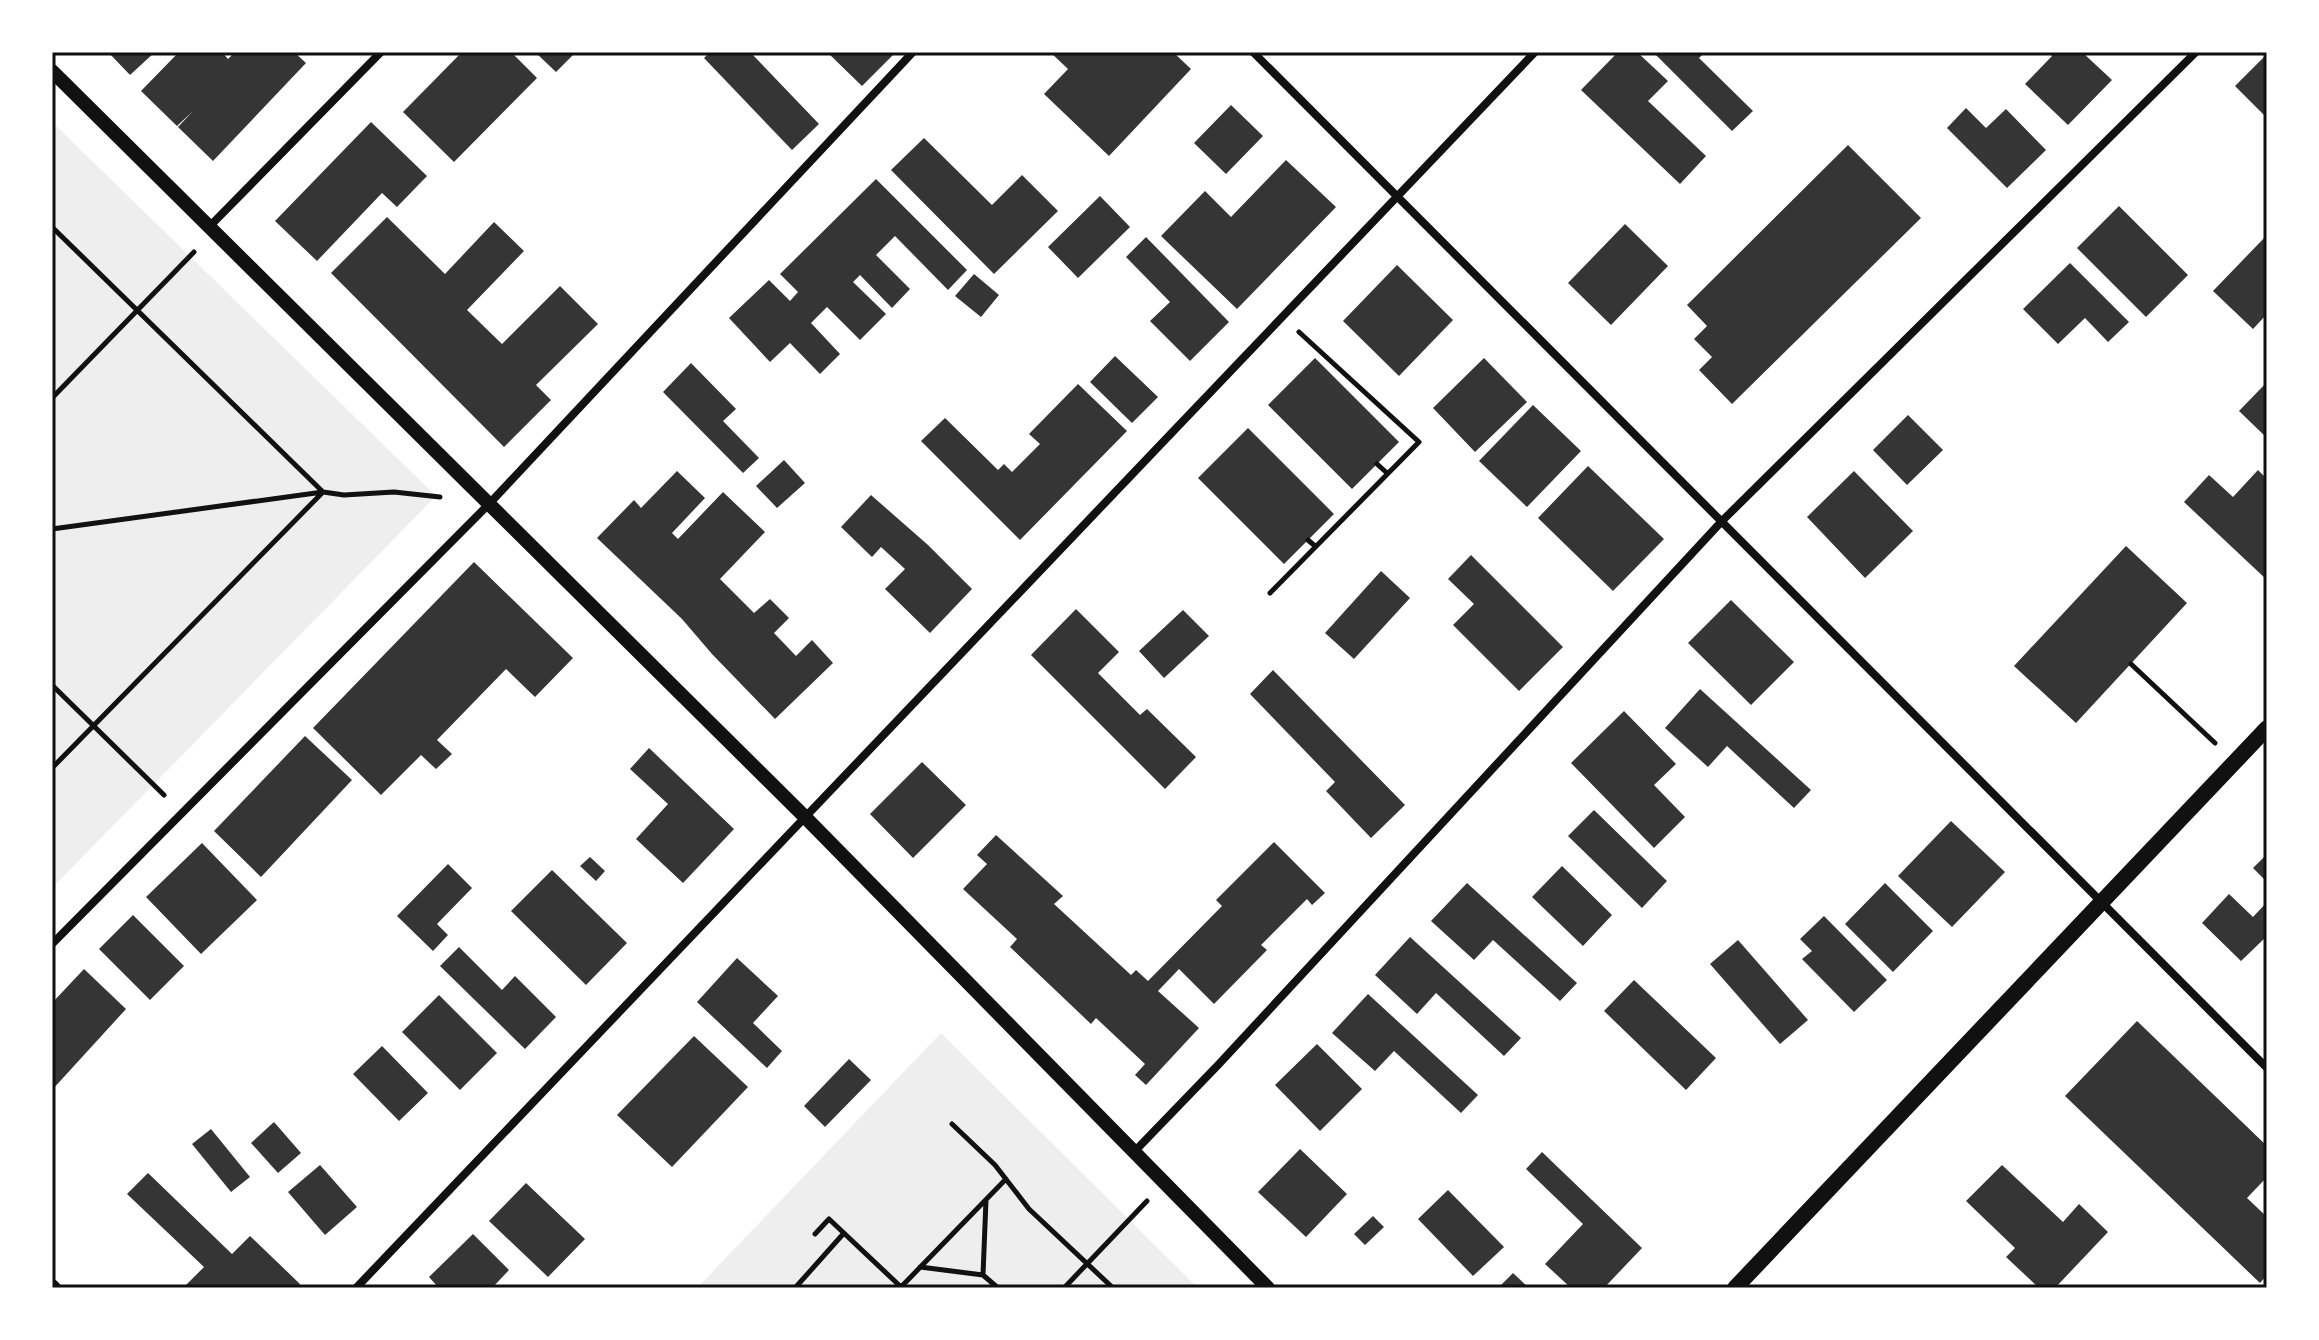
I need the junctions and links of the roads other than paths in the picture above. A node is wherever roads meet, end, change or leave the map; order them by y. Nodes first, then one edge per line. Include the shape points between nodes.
1 (381, 52) edge
2 (913, 52) edge
3 (1253, 52) edge
4 (1535, 52) edge
5 (2196, 52) edge
6 (52, 71) edge
7 (1397, 196) junction
8 (209, 227) junction
9 (489, 504) junction
10 (1722, 521) junction
11 (2267, 728) edge
12 (805, 817) junction
13 (2103, 902) junction
14 (52, 944) edge
15 (2267, 1068) edge
16 (1134, 1152) junction
17 (356, 1288) edge
18 (1268, 1288) edge
19 (1735, 1288) edge

1 - 8 street
2 - 9 street
3 - 7 street
4 - 7 street
5 - 10 street
6 - 8 street
7 - 10 street
7 - 12 street
8 - 9 street
9 - 12 street
9 - 14 street
10 - 13 street
10 - 16 street
11 - 13 main road
12 - 16 street
12 - 17 street
13 - 15 street
13 - 19 main road
16 - 18 street

